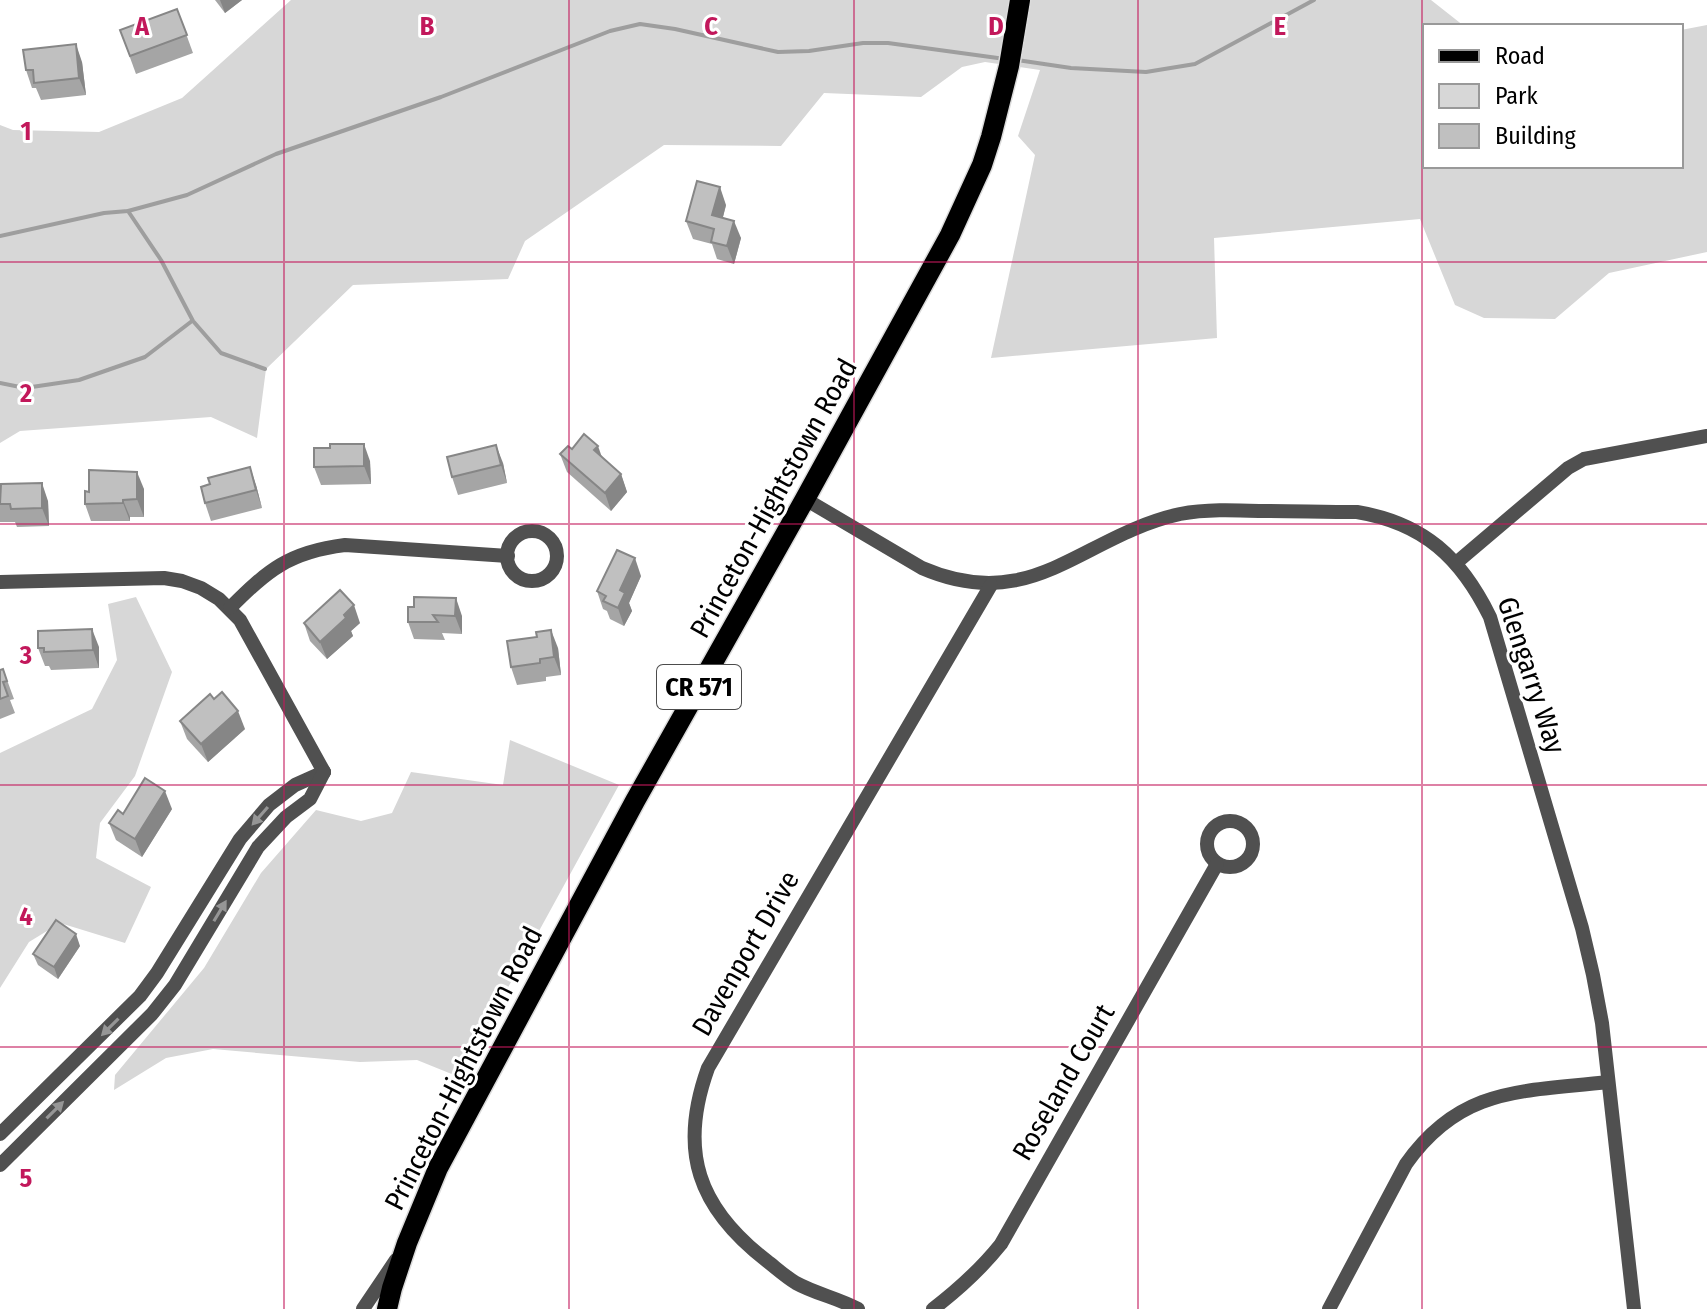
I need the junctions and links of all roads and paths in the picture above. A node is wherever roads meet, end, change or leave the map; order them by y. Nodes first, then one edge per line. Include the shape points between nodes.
1 (1020, 0) edge
2 (1707, 436) edge
3 (805, 499) junction
4 (508, 556) dead end
5 (1456, 563) junction
6 (0, 582) edge
7 (991, 585) junction
8 (230, 608) junction
9 (324, 772) junction
10 (1217, 864) dead end
11 (1608, 1082) junction
12 (0, 1134) edge
13 (0, 1165) edge
14 (407, 1243) junction
15 (363, 1309) edge
16 (387, 1309) edge
17 (858, 1309) edge
18 (933, 1309) edge
19 (1329, 1309) edge
20 (1634, 1309) edge

1 - 3 main road, Princeton-Hightstown Road / CR 571 via 991,137 968,198
2 - 5 street via 1584,459
3 - 7 street, Glengarry Way via 922,568 965,583
3 - 14 main road, Princeton-Hightstown Road / CR 571 via 521,1012 438,1168
4 - 8 street via 322,548 280,564
5 - 7 street, Glengarry Way via 1417,532 1371,514 1211,510 1158,520 1035,576
5 - 11 street, Glengarry Way via 1490,617 1582,928
6 - 8 street via 164,578 201,588
7 - 17 street, Davenport Drive via 708,1068 694,1118 701,1177 728,1227 794,1282
8 - 9 street
9 -> 12 street via 269,805 240,839 140,996
13 -> 9 street via 152,1014 258,847 310,799
10 - 18 street, Roseland Court via 1001,1244 985,1265
11 - 19 street via 1502,1095 1456,1113 1436,1128 1406,1164
11 - 20 street, Glengarry Way
14 - 15 street
14 - 16 main road, Princeton-Hightstown Road / CR 571

